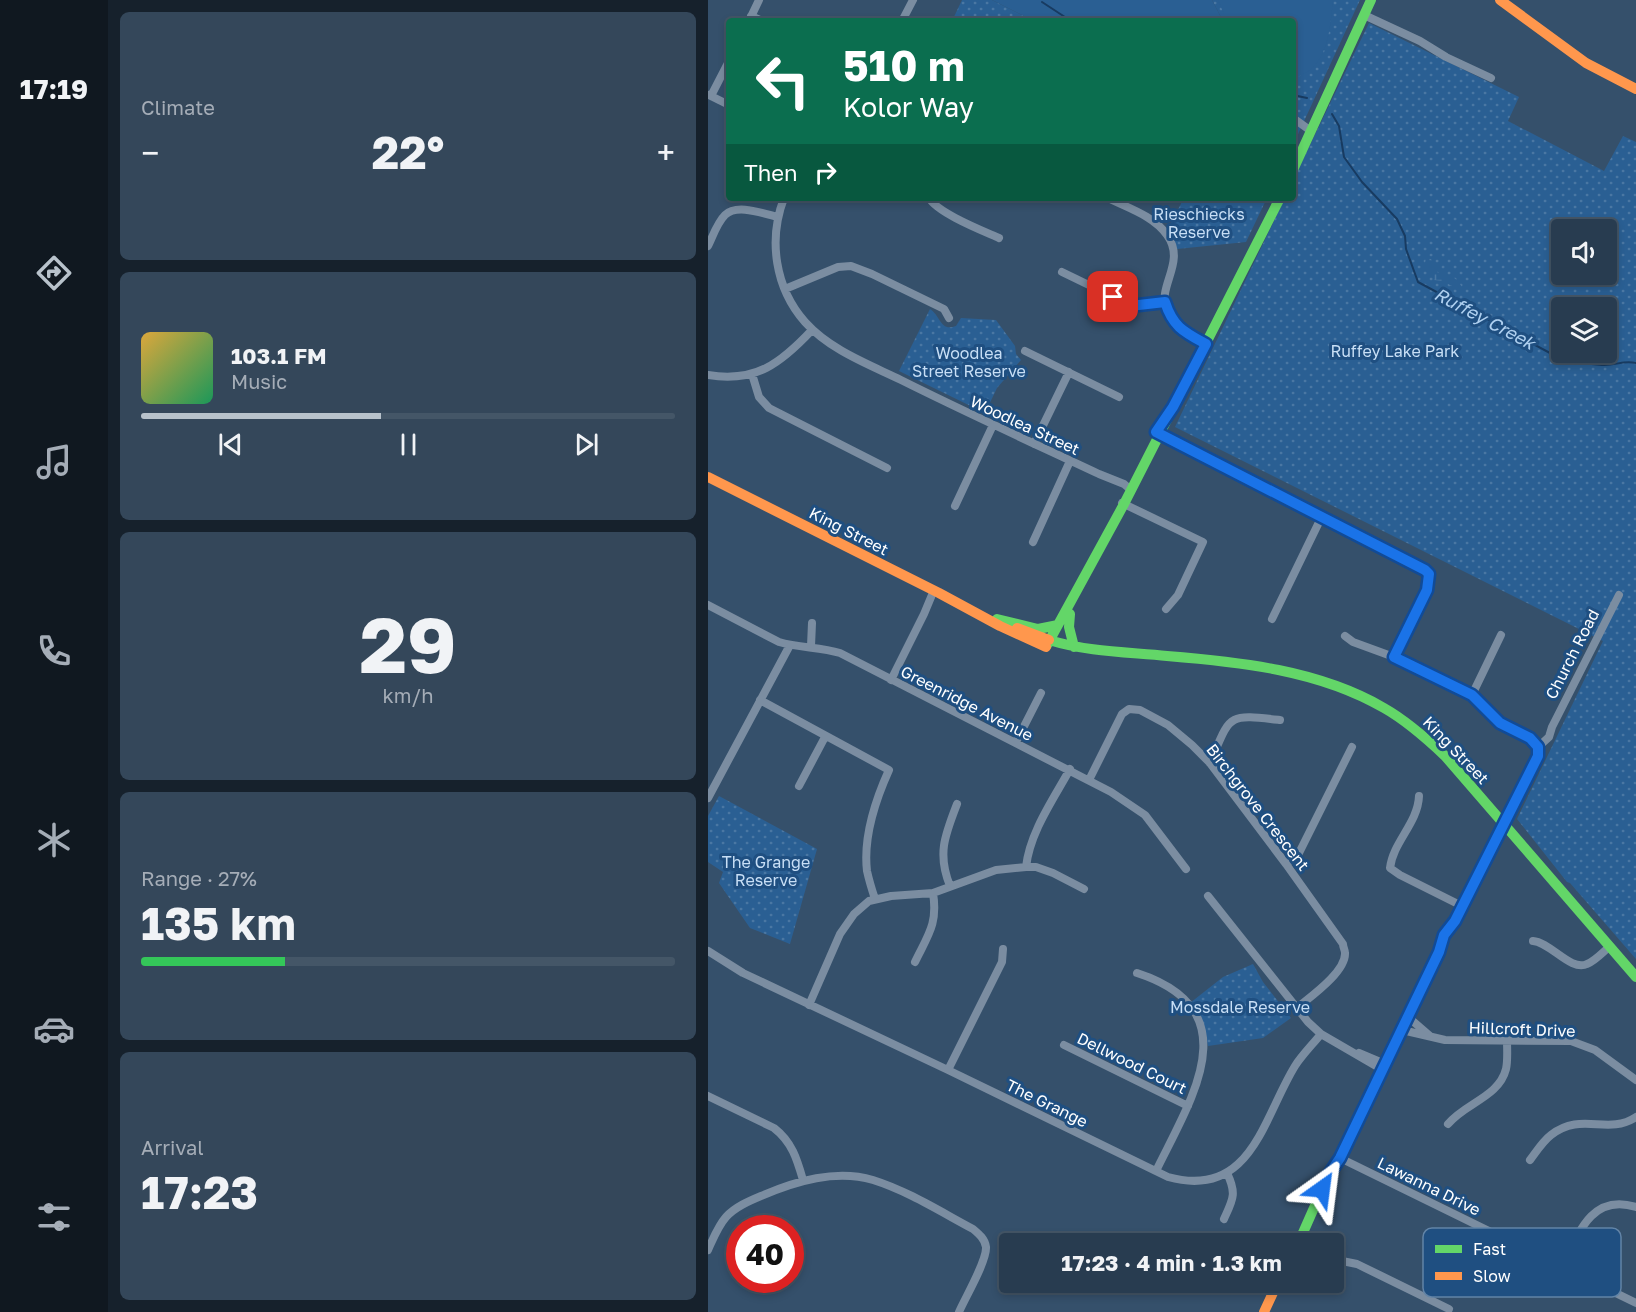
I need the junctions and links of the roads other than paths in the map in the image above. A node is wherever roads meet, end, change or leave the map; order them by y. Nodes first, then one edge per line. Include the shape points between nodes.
1 (759, 0) edge
2 (913, 0) edge
3 (1371, 0) edge
4 (1500, 0) edge
5 (1364, 15) junction
6 (750, 18) edge
7 (904, 18) edge
8 (726, 66) edge
9 (1491, 78) dead end
10 (1636, 89) edge
11 (710, 95) edge
12 (726, 103) edge
13 (1296, 120) edge
14 (1311, 131) junction
15 (1296, 164) edge
16 (783, 201) edge
17 (931, 201) edge
18 (1114, 201) edge
19 (1278, 201) edge
20 (778, 218) junction
21 (999, 238) dead end
22 (708, 246) edge
23 (1062, 272) dead end
24 (785, 289) junction
25 (1165, 302) junction
26 (949, 318) dead end
27 (812, 330) junction
28 (1206, 344) junction
29 (1025, 351) dead end
30 (1070, 372) junction
31 (752, 374) junction
32 (708, 375) edge
33 (1119, 397) dead end
34 (993, 425) junction
35 (1158, 433) junction
36 (1034, 444) junction
37 (1070, 461) junction
38 (887, 468) dead end
39 (708, 477) edge
40 (1127, 488) junction
41 (1122, 503) junction
42 (955, 506) dead end
43 (1322, 516) junction
44 (1104, 540) junction
45 (1033, 542) dead end
46 (936, 592) junction
47 (1619, 595) dead end
48 (709, 609) edge
49 (1166, 609) dead end
50 (977, 613) junction
51 (1070, 615) junction
52 (997, 619) junction
53 (1272, 619) dead end
54 (812, 623) dead end
55 (1058, 625) junction
56 (1501, 635) dead end
57 (1345, 636) dead end
58 (790, 645) junction
59 (1052, 645) junction
60 (811, 646) junction
61 (1074, 647) junction
62 (1184, 657) junction
63 (1394, 657) junction
64 (891, 680) junction
65 (1041, 693) dead end
66 (1472, 695) junction
67 (760, 700) junction
68 (1280, 720) dead end
69 (825, 737) junction
70 (1016, 742) junction
71 (1537, 744) junction
72 (1352, 747) dead end
73 (1209, 763) junction
74 (1070, 769) junction
75 (1089, 780) junction
76 (799, 786) dead end
77 (1419, 796) dead end
78 (708, 798) edge
79 (957, 804) dead end
80 (1503, 824) junction
81 (1287, 864) junction
82 (1026, 867) junction
83 (1186, 869) dead end
84 (950, 886) junction
85 (1084, 889) dead end
86 (933, 893) junction
87 (1208, 896) dead end
88 (875, 899) junction
89 (1462, 906) junction
90 (1533, 940) dead end
91 (1609, 946) junction
92 (1003, 949) dead end
93 (708, 951) edge
94 (915, 962) dead end
95 (1137, 973) dead end
96 (1636, 978) edge
97 (809, 1005) junction
98 (1297, 1008) junction
99 (1408, 1017) junction
100 (1401, 1030) junction
101 (1321, 1034) junction
102 (1431, 1037) junction
103 (1507, 1040) junction
104 (1064, 1044) dead end
105 (1384, 1067) junction
106 (948, 1070) junction
107 (1636, 1080) edge
108 (708, 1096) edge
109 (1188, 1106) junction
110 (1636, 1117) edge
111 (1448, 1124) dead end
112 (1340, 1158) junction
113 (1530, 1160) dead end
114 (1156, 1171) junction
115 (1227, 1173) junction
116 (803, 1180) junction
117 (1636, 1207) edge
118 (1224, 1219) dead end
119 (1483, 1228) edge
120 (1582, 1228) edge
121 (1303, 1233) edge
122 (708, 1250) edge
123 (1344, 1261) edge
124 (1273, 1293) edge
125 (1423, 1296) edge
126 (1621, 1296) edge
127 (1424, 1297) edge
128 (1636, 1303) edge
129 (1449, 1309) dead end
130 (959, 1312) edge
131 (1264, 1312) edge

1 - 6 street
2 - 7 street
3 - 5 main road
4 - 10 main road via 1586,63
5 - 9 street
5 - 14 main road
8 - 11 street
11 - 12 street
13 - 14 street
14 - 15 main road
16 - 20 street, Woodlea Street
17 - 21 street
18 - 25 street via 1156,222 1168,236 1173,266 1164,291
19 - 28 main road
20 - 22 street via 732,211 723,218
20 - 24 street, Woodlea Street via 776,252
23 - 25 street via 1130,306
24 - 26 street via 838,267 852,266 944,309
24 - 27 street, Woodlea Street
25 - 28 street via 1170,318 1182,331
27 - 31 street via 783,358
27 - 34 street, Woodlea Street via 840,350
28 - 35 main road
29 - 30 street
30 - 33 street
30 - 36 street
31 - 32 street via 725,378
31 - 38 street via 759,397 769,408
34 - 36 street, Woodlea Street
34 - 42 street
35 - 40 main road
35 - 43 street
36 - 37 street, Woodlea Street
37 - 40 street, Woodlea Street
37 - 45 street
39 - 46 main road, King Street
40 - 41 main road
41 - 44 main road
41 - 49 street via 1203,542 1178,595
43 - 53 street
43 - 63 street via 1429,574 1427,590
44 - 51 main road
44 - 55 main road
46 - 50 main road, King Street
46 - 64 street
47 - 71 street, Church Road via 1552,726
48 - 58 street, Greenridge Avenue
50 - 52 main road, King Street
50 - 59 main road, King Street via 1029,640
51 - 59 main road
51 - 61 main road
52 - 55 main road via 1038,629
52 - 59 main road, King Street
54 - 60 street
55 - 59 main road
56 - 66 street
57 - 63 street
58 - 60 street, Greenridge Avenue
58 - 67 street
59 - 61 main road, King Street
59 - 62 main road, King Street via 1108,659 1151,661
60 - 64 street, Greenridge Avenue via 840,653
61 - 62 main road, King Street
62 - 80 main road, King Street via 1271,668 1328,684 1383,707 1433,743
63 - 66 street
64 - 70 street, Greenridge Avenue
65 - 70 street
66 - 71 street via 1500,723
67 - 69 street
67 - 78 street
68 - 73 street via 1235,718 1226,725
69 - 76 street
69 - 88 street via 889,770 869,831 867,872
70 - 74 street, Greenridge Avenue
71 - 80 street, Church Road via 1538,756
72 - 81 street via 1299,853
73 - 75 street, Birchgrove Crescent via 1168,725 1140,710 1129,709 1122,714
73 - 81 street, Birchgrove Crescent
74 - 75 street, Greenridge Avenue
74 - 82 street via 1033,836
75 - 83 street, Greenridge Avenue via 1145,814
77 - 89 street via 1417,811 1387,869
79 - 84 street via 942,858
80 - 89 main road, Church Road
80 - 91 main road, King Street
81 - 98 street, Birchgrove Crescent via 1346,954 1333,977
82 - 84 street via 996,870
82 - 85 street via 1053,873
84 - 86 street
86 - 88 street
86 - 94 street via 933,924
87 - 98 street
88 - 97 street via 854,914 840,934
89 - 99 main road, Church Road via 1444,935
90 - 91 street via 1580,966
91 - 96 main road, King Street
92 - 106 street via 1002,962
93 - 97 street, The Grange via 735,969
95 - 109 street via 1181,994 1199,1023 1204,1052
97 - 106 street, The Grange
98 - 101 street
99 - 100 main road, Church Road
99 - 102 street
100 - 102 street, Hillcroft Drive
100 - 105 main road, Church Road
101 - 105 street
101 - 115 street, The Grange via 1295,1066 1257,1142
102 - 103 street, Hillcroft Drive
103 - 107 street, Hillcroft Drive via 1578,1043 1595,1050
103 - 111 street via 1506,1068 1500,1083
104 - 109 street, Dellwood Court
105 - 112 main road, Church Road
106 - 114 street, The Grange
108 - 116 street via 781,1133 789,1142
109 - 114 street
110 - 113 street via 1614,1125 1584,1122 1566,1126 1547,1138
112 - 119 street, Lawanna Drive
112 - 121 main road, Church Road via 1326,1179
114 - 115 street, The Grange via 1182,1181 1200,1181
115 - 118 street via 1234,1197
116 - 122 street via 746,1203 726,1217
116 - 130 street via 846,1176 871,1180 893,1187 973,1228 982,1236 986,1256
117 - 120 street via 1613,1204 1596,1211
123 - 125 street
124 - 131 main road
126 - 128 street, Lawanna Drive
127 - 129 street

